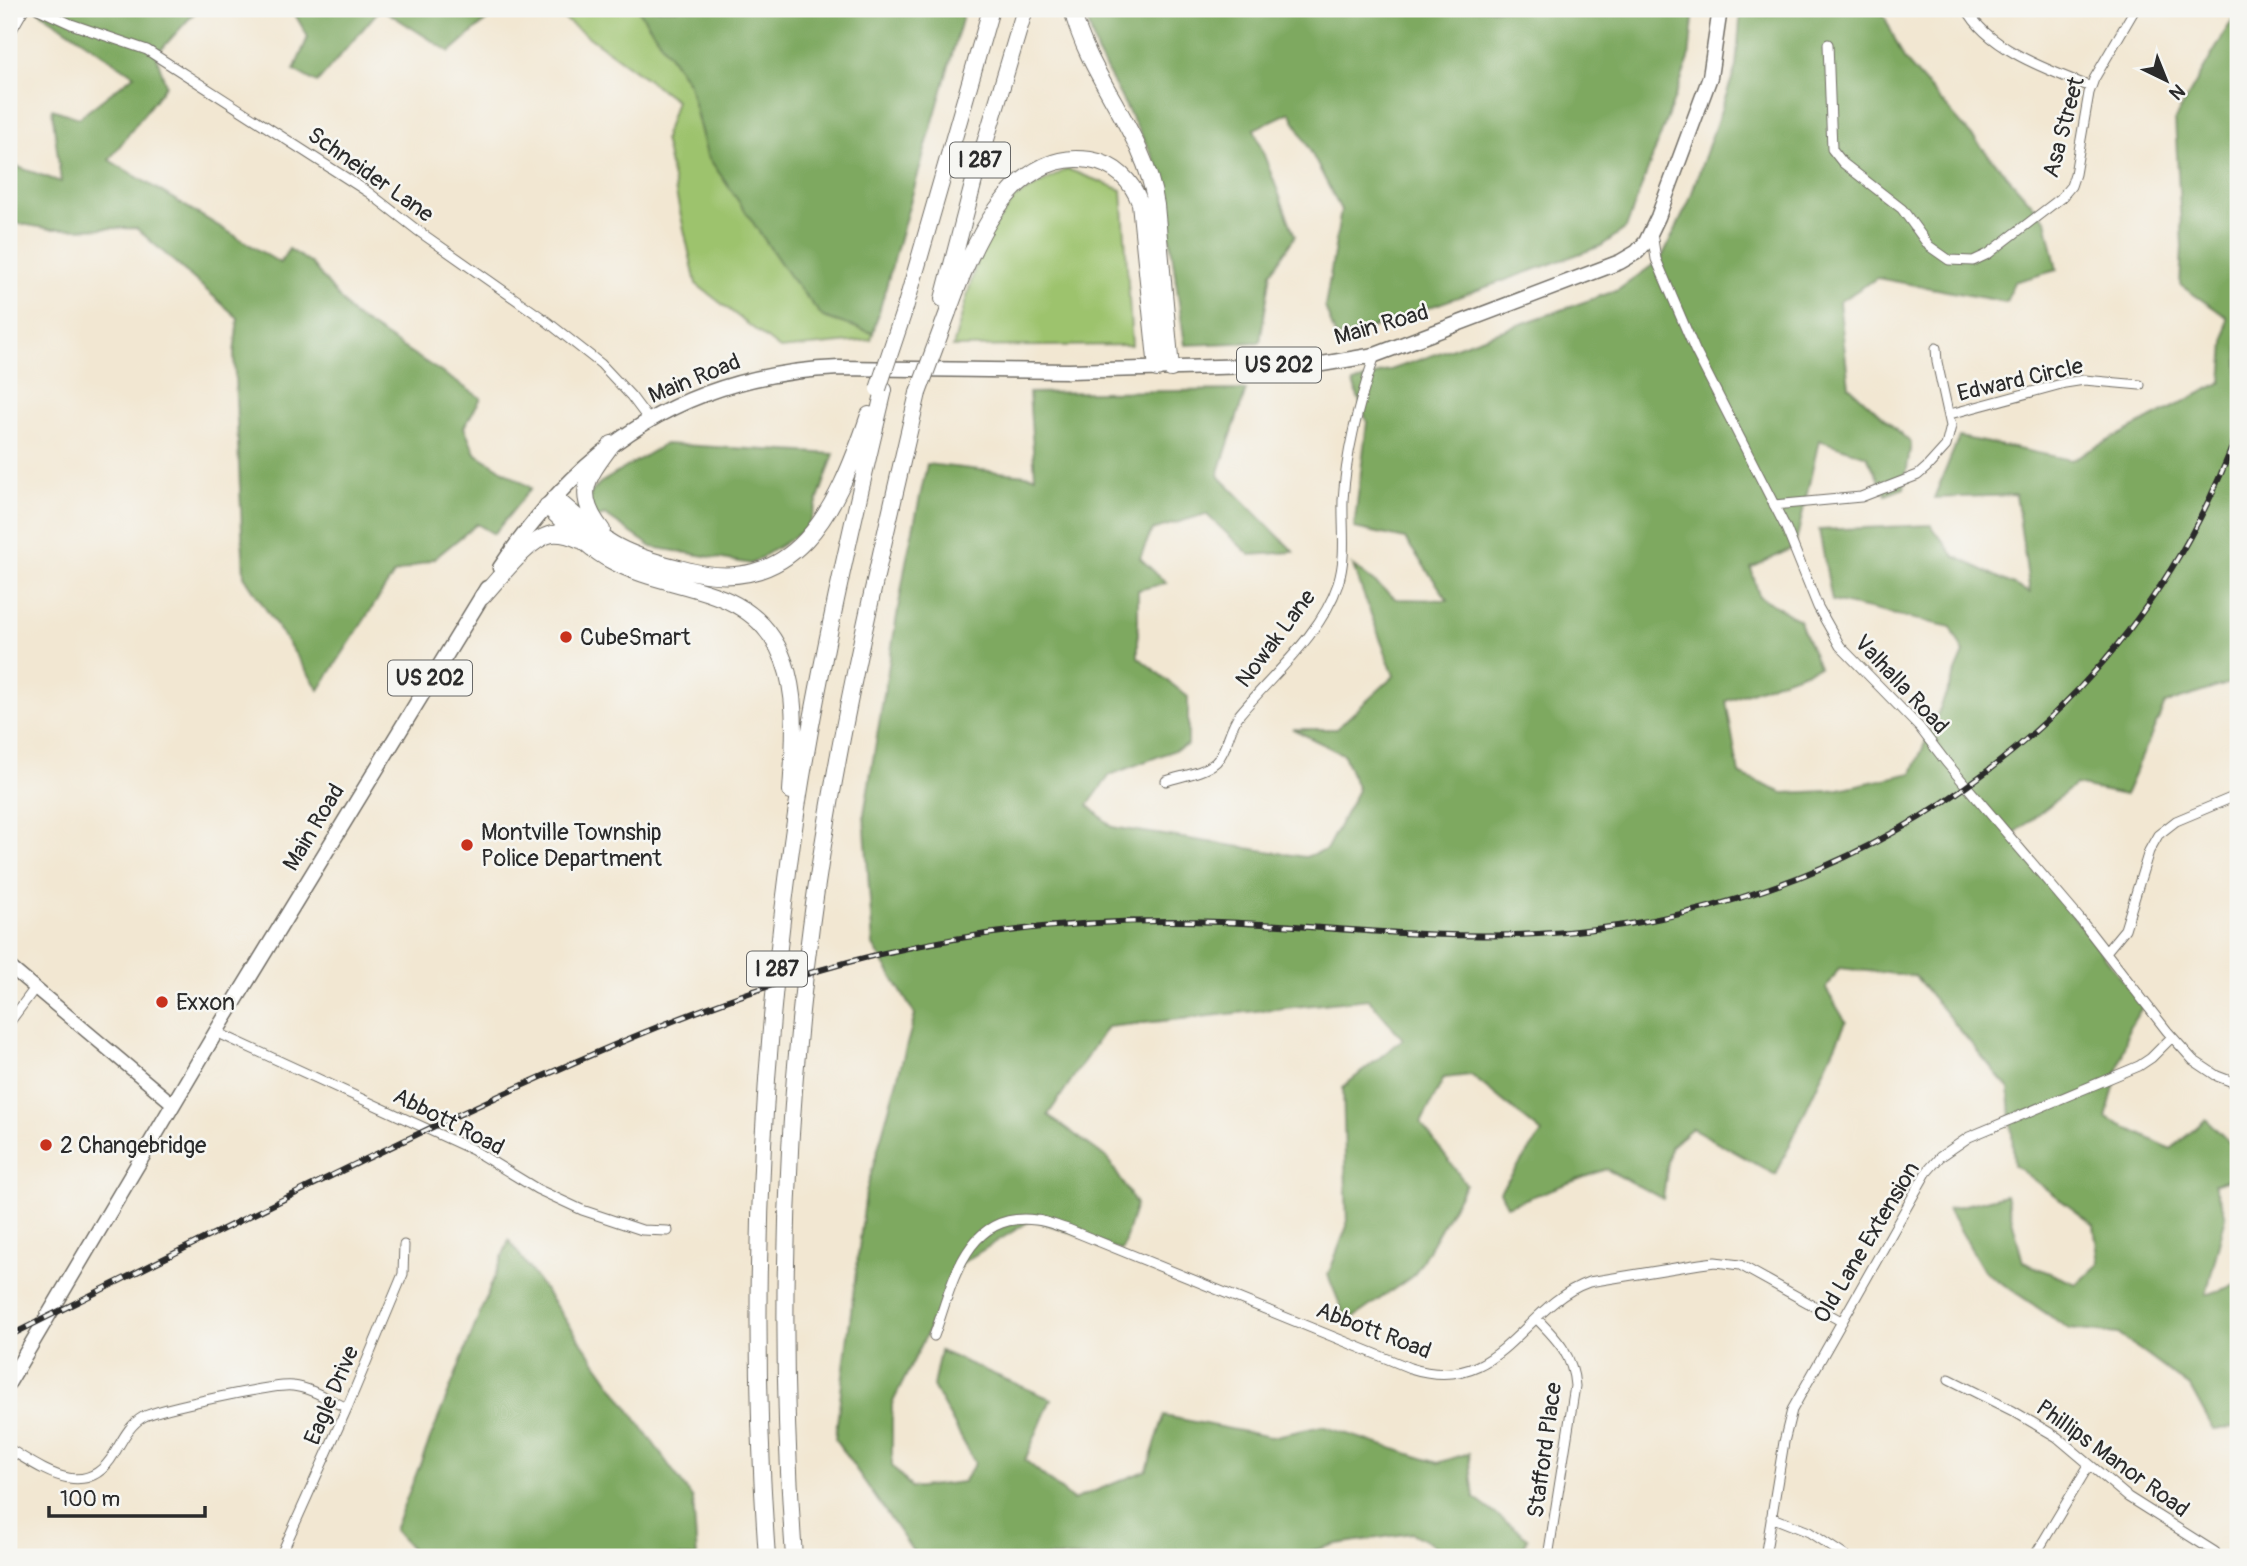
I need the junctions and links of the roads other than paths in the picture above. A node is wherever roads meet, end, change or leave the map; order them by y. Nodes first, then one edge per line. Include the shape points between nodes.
1 (24, 9) edge
2 (38, 9) edge
3 (991, 9) edge
4 (1025, 9) edge
5 (1072, 9) edge
6 (1720, 9) edge
7 (1966, 9) edge
8 (2135, 9) edge
9 (9, 35) edge
10 (1828, 44) dead end
11 (2091, 87) junction
12 (1652, 232) junction
13 (943, 312) junction
14 (1936, 348) dead end
15 (1375, 355) junction
16 (1164, 369) junction
17 (2140, 385) dead end
18 (881, 389) junction
19 (1950, 414) junction
20 (649, 420) junction
21 (612, 443) junction
22 (551, 502) junction
23 (1774, 505) junction
24 (587, 544) junction
25 (618, 547) junction
26 (482, 597) junction
27 (1166, 781) dead end
28 (2238, 795) edge
29 (782, 926) junction
30 (2106, 951) junction
31 (9, 966) edge
32 (35, 988) junction
33 (9, 1023) edge
34 (216, 1032) junction
35 (2172, 1037) junction
36 (2238, 1084) edge
37 (173, 1104) junction
38 (668, 1231) dead end
39 (404, 1245) dead end
40 (1537, 1319) junction
41 (1841, 1321) junction
42 (934, 1336) dead end
43 (1949, 1379) dead end
44 (9, 1382) edge
45 (347, 1408) junction
46 (9, 1449) edge
47 (2089, 1465) junction
48 (1771, 1517) junction
49 (2215, 1552) dead end
50 (280, 1557) edge
51 (766, 1557) edge
52 (794, 1557) edge
53 (1548, 1557) edge
54 (1765, 1557) edge
55 (1847, 1557) edge
56 (2034, 1557) edge

1 - 9 street
2 - 20 street, Schneider Lane via 147,50 369,192 601,364
3 - 18 highway, I 287, bridge
4 - 13 highway, I 287 via 976,173
5 - 16 highway via 1085,48 1136,141 1151,179
6 - 12 main road, Main Road / US 202 via 1710,77
7 - 11 street via 1979,28 1999,44
8 - 11 street, Asa Street
10 - 11 street, Asa Street via 1832,149 1902,209 1929,246 1949,260 1973,261 1988,254 2071,186
12 - 15 main road, Main Road / US 202 via 1637,252 1604,270
12 - 23 street, Valhalla Road via 1656,258 1676,309
13 - 16 highway via 973,248 1008,195 1031,175 1057,163 1096,161 1124,177 1140,203
13 - 52 highway, I 287, bridge via 918,393 868,612 819,869 804,988 786,1271
14 - 19 street
15 - 16 main road, Main Road / US 202 via 1322,363
15 - 27 street, Nowak Lane via 1347,465 1343,564 1326,610 1275,677 1237,717 1216,762
16 - 20 main road, Main Road / US 202 via 811,369 727,386
17 - 19 street, Edward Circle via 2084,380
18 - 25 highway via 837,495 810,535 783,559 747,574 719,577 646,559
18 - 29 highway, I 287 via 816,701
19 - 23 street via 1946,446 1918,475 1861,496
20 - 21 main road, Main Road / US 202
21 - 22 main road, Main Road / US 202
21 - 25 highway via 590,474 585,493 589,512
22 - 24 highway
22 - 25 highway
22 - 26 main road, Main Road / US 202
23 - 30 street, Valhalla Road via 1840,646 1920,728
24 - 26 highway via 561,534 537,541
24 - 29 highway via 623,566 730,601 761,626 784,659 792,684 794,716
26 - 34 main road, Main Road / US 202
28 - 30 street via 2176,821 2158,835 2125,929
29 - 51 highway, I 287 via 765,1106 758,1283
30 - 35 street, Valhalla Road
31 - 32 main road
32 - 33 street
32 - 37 main road
34 - 37 main road, Main Road / US 202
34 - 38 street, Abbott Road via 473,1150 582,1210 642,1230
35 - 36 street, Valhalla Road via 2204,1069
35 - 41 street, Old Lane Extension via 2140,1066 1979,1132 1940,1157 1918,1185
37 - 44 main road, Main Road / US 202
39 - 45 street, Eagle Drive via 402,1274
40 - 41 street, Abbott Road via 1564,1293 1589,1282 1714,1262 1754,1271
40 - 42 street, Abbott Road via 1503,1351 1479,1365 1452,1373 1417,1370 1068,1229 1021,1219 994,1227 971,1244
40 - 53 street, Stafford Place via 1567,1352 1575,1386
41 - 48 street, Old Lane Extension via 1792,1410
43 - 47 street, Phillips Manor Road via 2057,1437
45 - 46 street via 301,1387 279,1385 152,1413 132,1426 104,1468 82,1478 58,1476
45 - 50 street, Eagle Drive
47 - 49 street, Phillips Manor Road via 2128,1497
47 - 56 street
48 - 54 street, Old Lane Extension
48 - 55 street via 1809,1532

